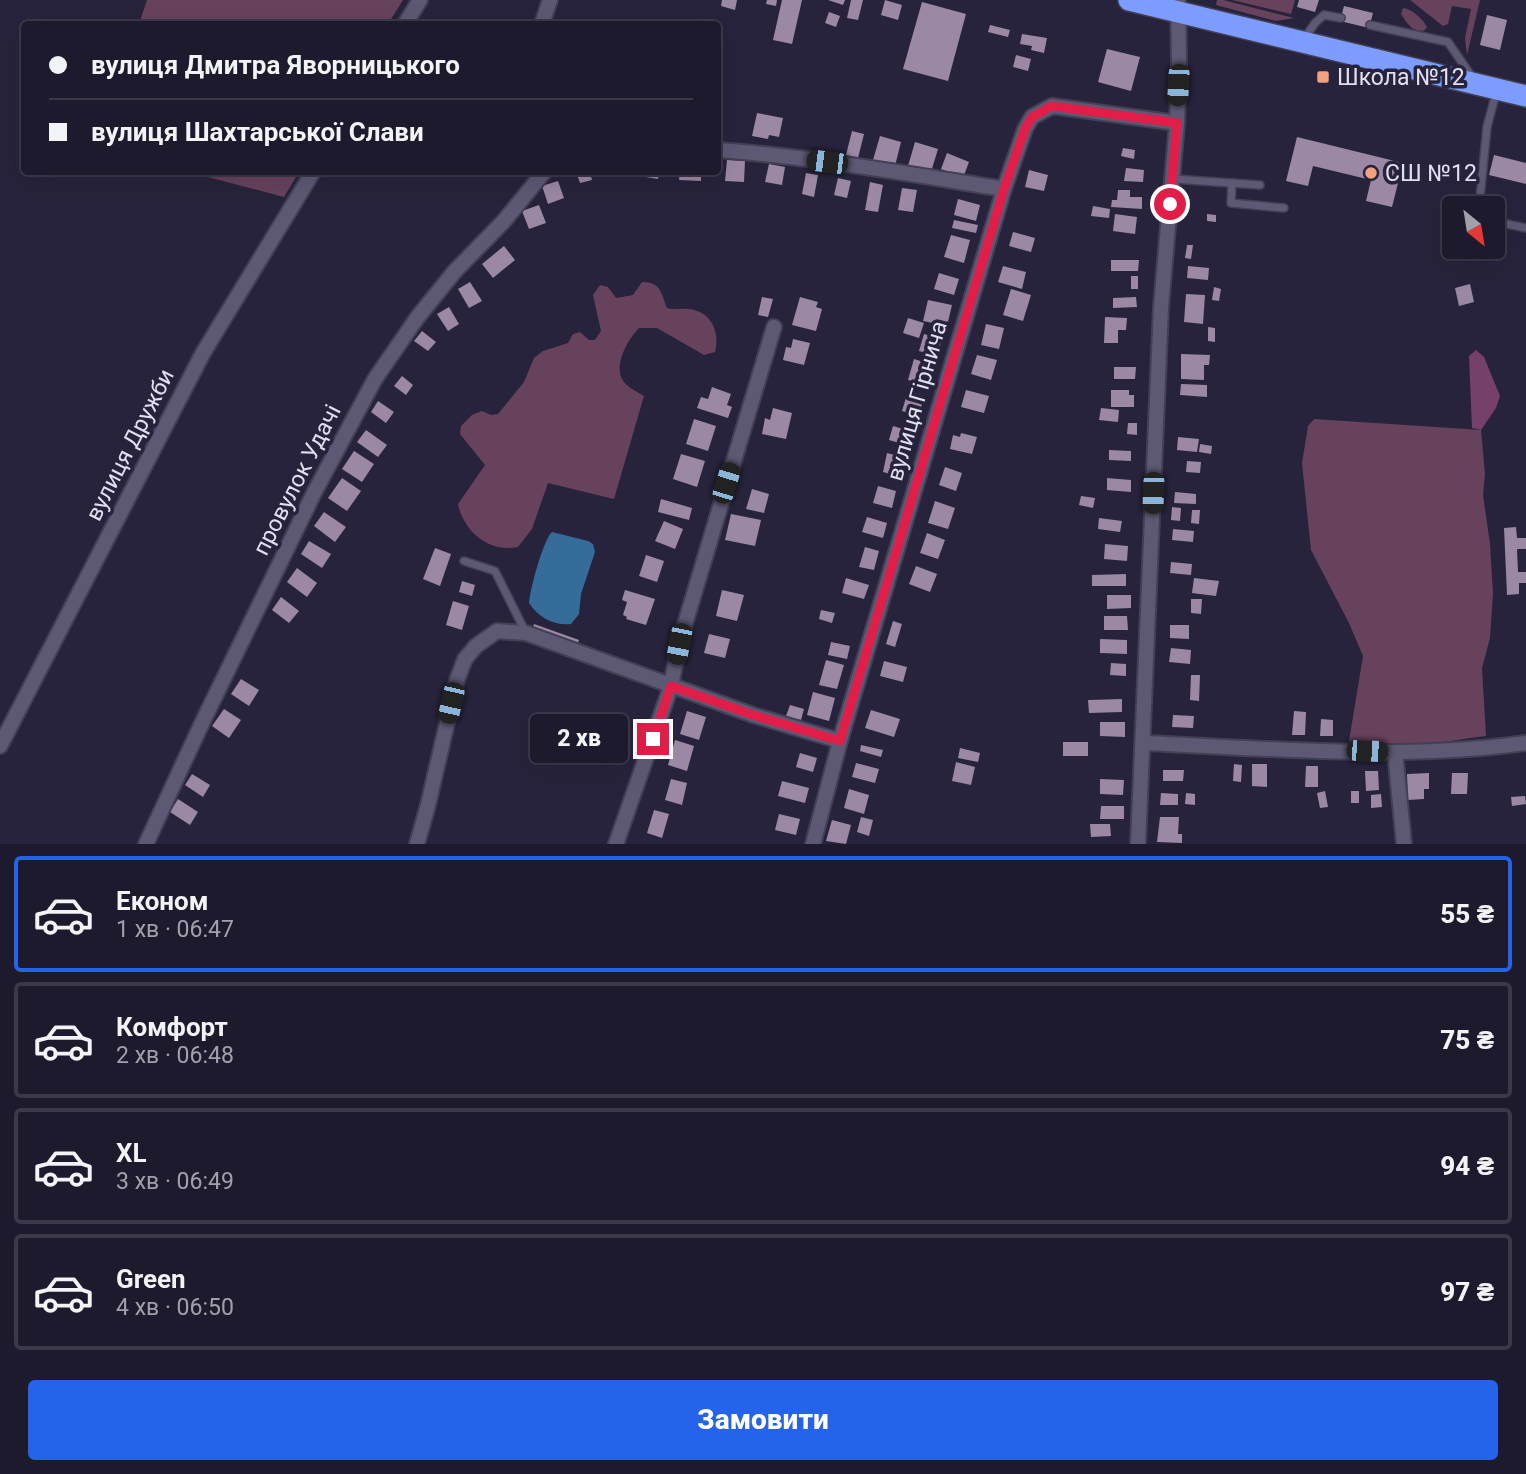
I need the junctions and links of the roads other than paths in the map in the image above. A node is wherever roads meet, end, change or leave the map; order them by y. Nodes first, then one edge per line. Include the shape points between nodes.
1 (420, 0) edge
2 (550, 0) edge
3 (1129, 0) edge
4 (1178, 6) edge
5 (1341, 18) dead end
6 (407, 21) edge
7 (543, 21) edge
8 (1370, 25) dead end
9 (1302, 42) junction
10 (1476, 83) junction
11 (1497, 89) junction
12 (1526, 96) edge
13 (1177, 123) junction
14 (721, 150) edge
15 (311, 175) edge
16 (542, 175) edge
17 (1172, 178) junction
18 (1232, 183) junction
19 (1260, 185) dead end
20 (1004, 189) junction
21 (1480, 196) edge
22 (1284, 208) dead end
23 (1505, 224) edge
24 (1526, 228) edge
25 (774, 327) dead end
26 (464, 561) dead end
27 (526, 634) junction
28 (671, 686) junction
29 (840, 741) junction
30 (1143, 743) junction
31 (1526, 743) edge
32 (0, 746) edge
33 (1395, 752) junction
34 (146, 844) edge
35 (417, 844) edge
36 (617, 844) edge
37 (813, 844) edge
38 (1138, 844) edge
39 (1404, 844) edge

1 - 6 street
2 - 7 street
3 - 4 highway
4 - 9 highway
4 - 13 street
5 - 9 lane via 1324,15
8 - 10 lane via 1448,42
9 - 10 highway
10 - 11 highway
11 - 12 highway
11 - 21 lane via 1487,127
13 - 17 street
13 - 20 street, вулиця Гірнича via 1052,106 1032,117 1025,129
14 - 20 street
15 - 32 street, вулиця Дружби via 203,353
16 - 34 street, провулок Удачі via 455,271 375,379 309,504
17 - 18 lane
17 - 30 street via 1160,320
18 - 19 lane
18 - 22 lane via 1231,203
20 - 29 street, вулиця Гірнича
23 - 24 lane
25 - 28 street via 683,630
26 - 27 lane via 495,572
27 - 28 street
27 - 35 street via 497,631 465,659
28 - 29 street
28 - 36 street
29 - 37 street, вулиця Гірнича
30 - 33 street
30 - 38 street
31 - 33 street
33 - 39 street

